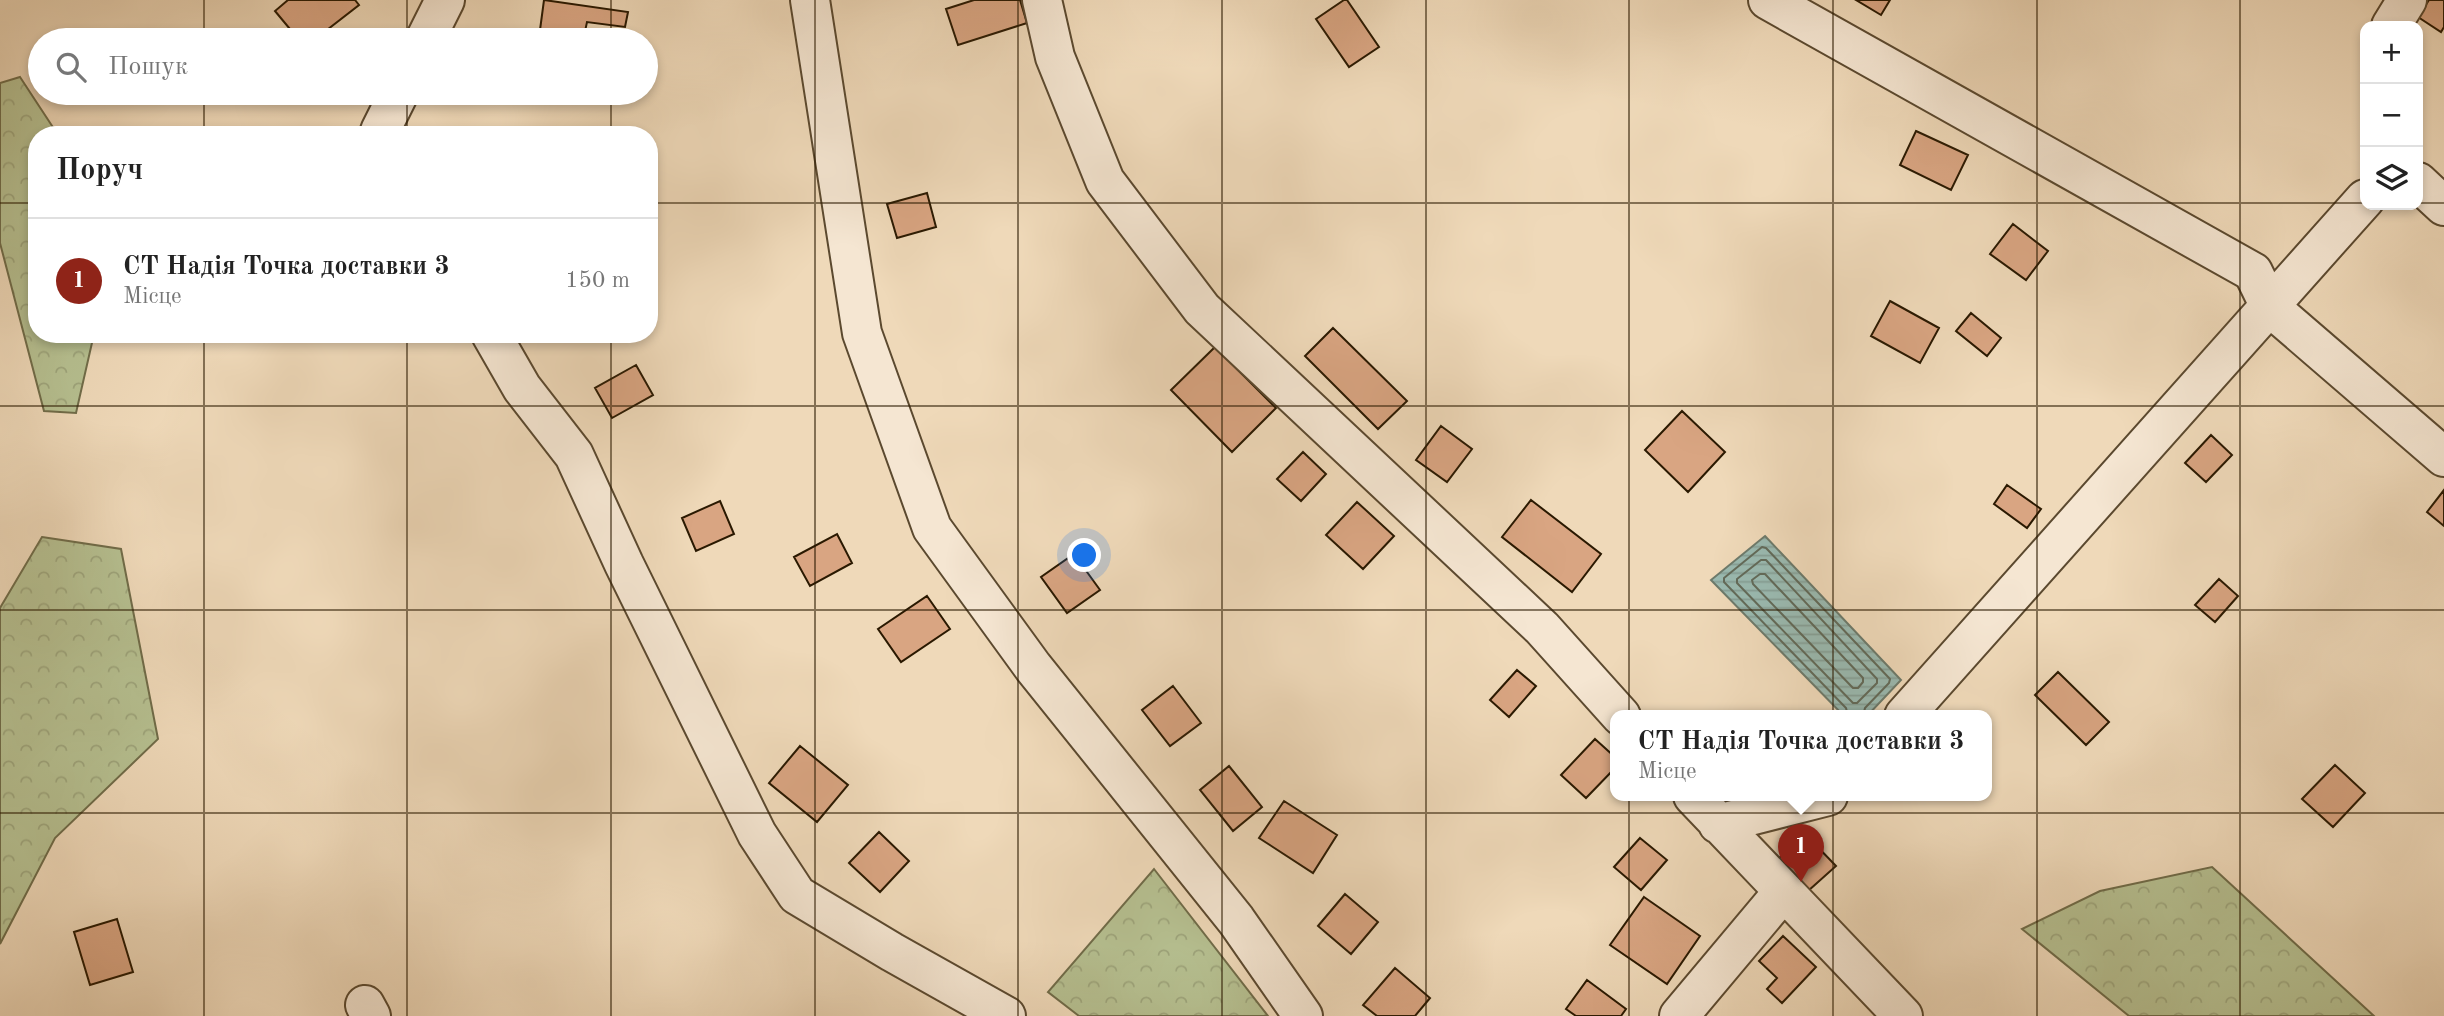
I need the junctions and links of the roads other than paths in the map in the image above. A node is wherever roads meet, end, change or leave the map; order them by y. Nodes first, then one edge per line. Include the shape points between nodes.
1 (445, 0) edge
2 (810, 0) edge
3 (1042, 0) edge
4 (1768, 0) edge
5 (2407, 0) edge
6 (2394, 21) edge
7 (431, 28) edge
8 (393, 105) edge
9 (382, 126) edge
10 (2423, 187) edge
11 (2360, 205) edge
12 (2444, 206) edge
13 (2270, 307) junction
14 (496, 343) edge
15 (2444, 457) edge
16 (1616, 710) edge
17 (1908, 710) edge
18 (1697, 801) edge
19 (1808, 801) edge
20 (1718, 824) junction
21 (1783, 892) junction
22 (1006, 1016) edge
23 (1303, 1016) edge
24 (1679, 1016) edge
25 (1903, 1016) edge

1 - 7 street
2 - 23 street via 862,333 932,528 1033,667 1236,920
3 - 16 street via 1055,57 1105,181 1202,309 1542,628
4 - 13 street via 2253,272
5 - 6 street
8 - 9 street
10 - 12 street
11 - 13 street
13 - 15 street
13 - 17 street
14 - 22 street via 522,388 574,455 757,834 797,895
18 - 20 street
19 - 20 street
20 - 21 street
21 - 24 street
21 - 25 street

